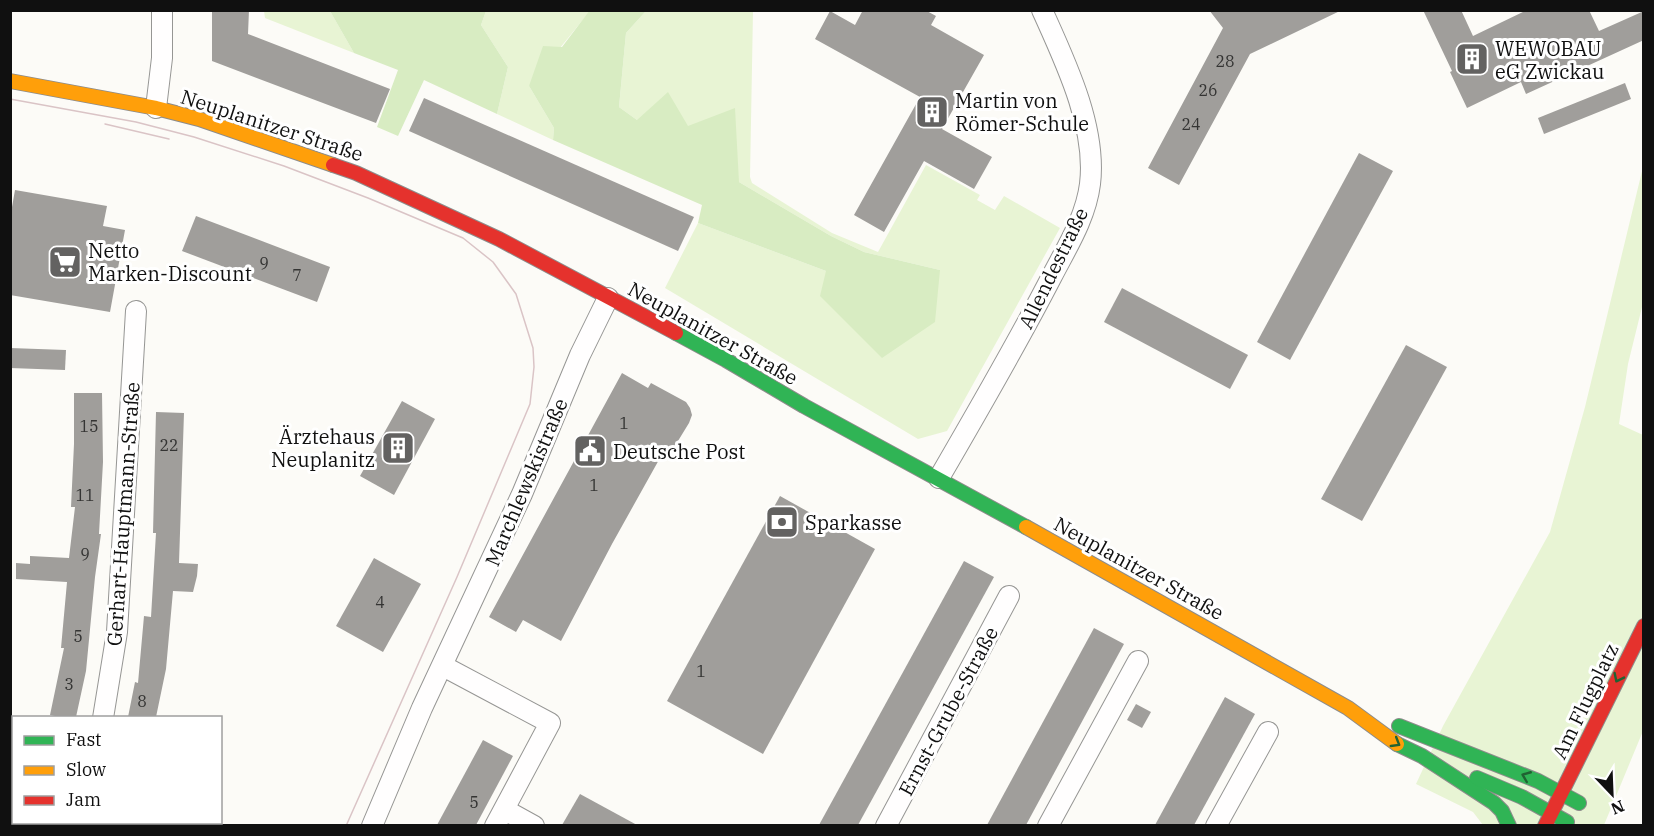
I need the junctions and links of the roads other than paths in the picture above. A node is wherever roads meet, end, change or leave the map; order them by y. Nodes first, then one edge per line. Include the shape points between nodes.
1 (162, 10) edge
2 (1042, 10) edge
3 (14, 81) edge
4 (156, 108) junction
5 (608, 298) junction
6 (135, 310) dead end
7 (939, 478) junction
8 (1009, 596) dead end
9 (1644, 626) edge
10 (1644, 655) edge
11 (1138, 661) dead end
12 (443, 666) junction
13 (1348, 708) junction
14 (103, 716) edge
15 (1608, 729) dead end
16 (1268, 732) dead end
17 (1422, 756) junction
18 (1562, 794) junction
19 (1552, 812) junction
20 (500, 818) edge
21 (1567, 824) edge
22 (372, 825) edge
23 (534, 825) edge
24 (886, 825) edge
25 (1048, 825) edge
26 (1216, 825) edge
27 (1509, 825) edge
28 (1545, 825) edge

1 - 4 street
2 - 7 street, Allendestraße via 1071,74 1080,105 1089,144 1090,184 1081,218 1035,310
3 - 4 street, Neuplanitzer Straße
4 - 5 street, Neuplanitzer Straße via 356,173 532,255
5 - 7 street, Neuplanitzer Straße
5 - 12 street, Marchlewskistraße
6 - 14 street, Gerhart-Hauptmann-Straße via 117,632
7 - 13 street, Neuplanitzer Straße
8 - 24 street, Ernst-Grube-Straße
9 -> 18 street, Am Flugplatz
10 - 15 street, Am Flugplatz
11 - 25 street
12 - 20 street via 550,723
12 - 22 street, Marchlewskistraße
13 -> 17 street, Neuplanitzer Straße via 1394,743
18 -> 13 street, Neuplanitzer Straße via 1538,781
16 - 26 street
17 - 19 street, Neuplanitzer Straße
17 - 27 street, Neuplanitzer Straße via 1494,803
18 - 19 street
18 - 21 street, Neuplanitzer Straße via 1580,798
19 - 21 street, Neuplanitzer Straße
19 - 28 street
20 - 23 street

